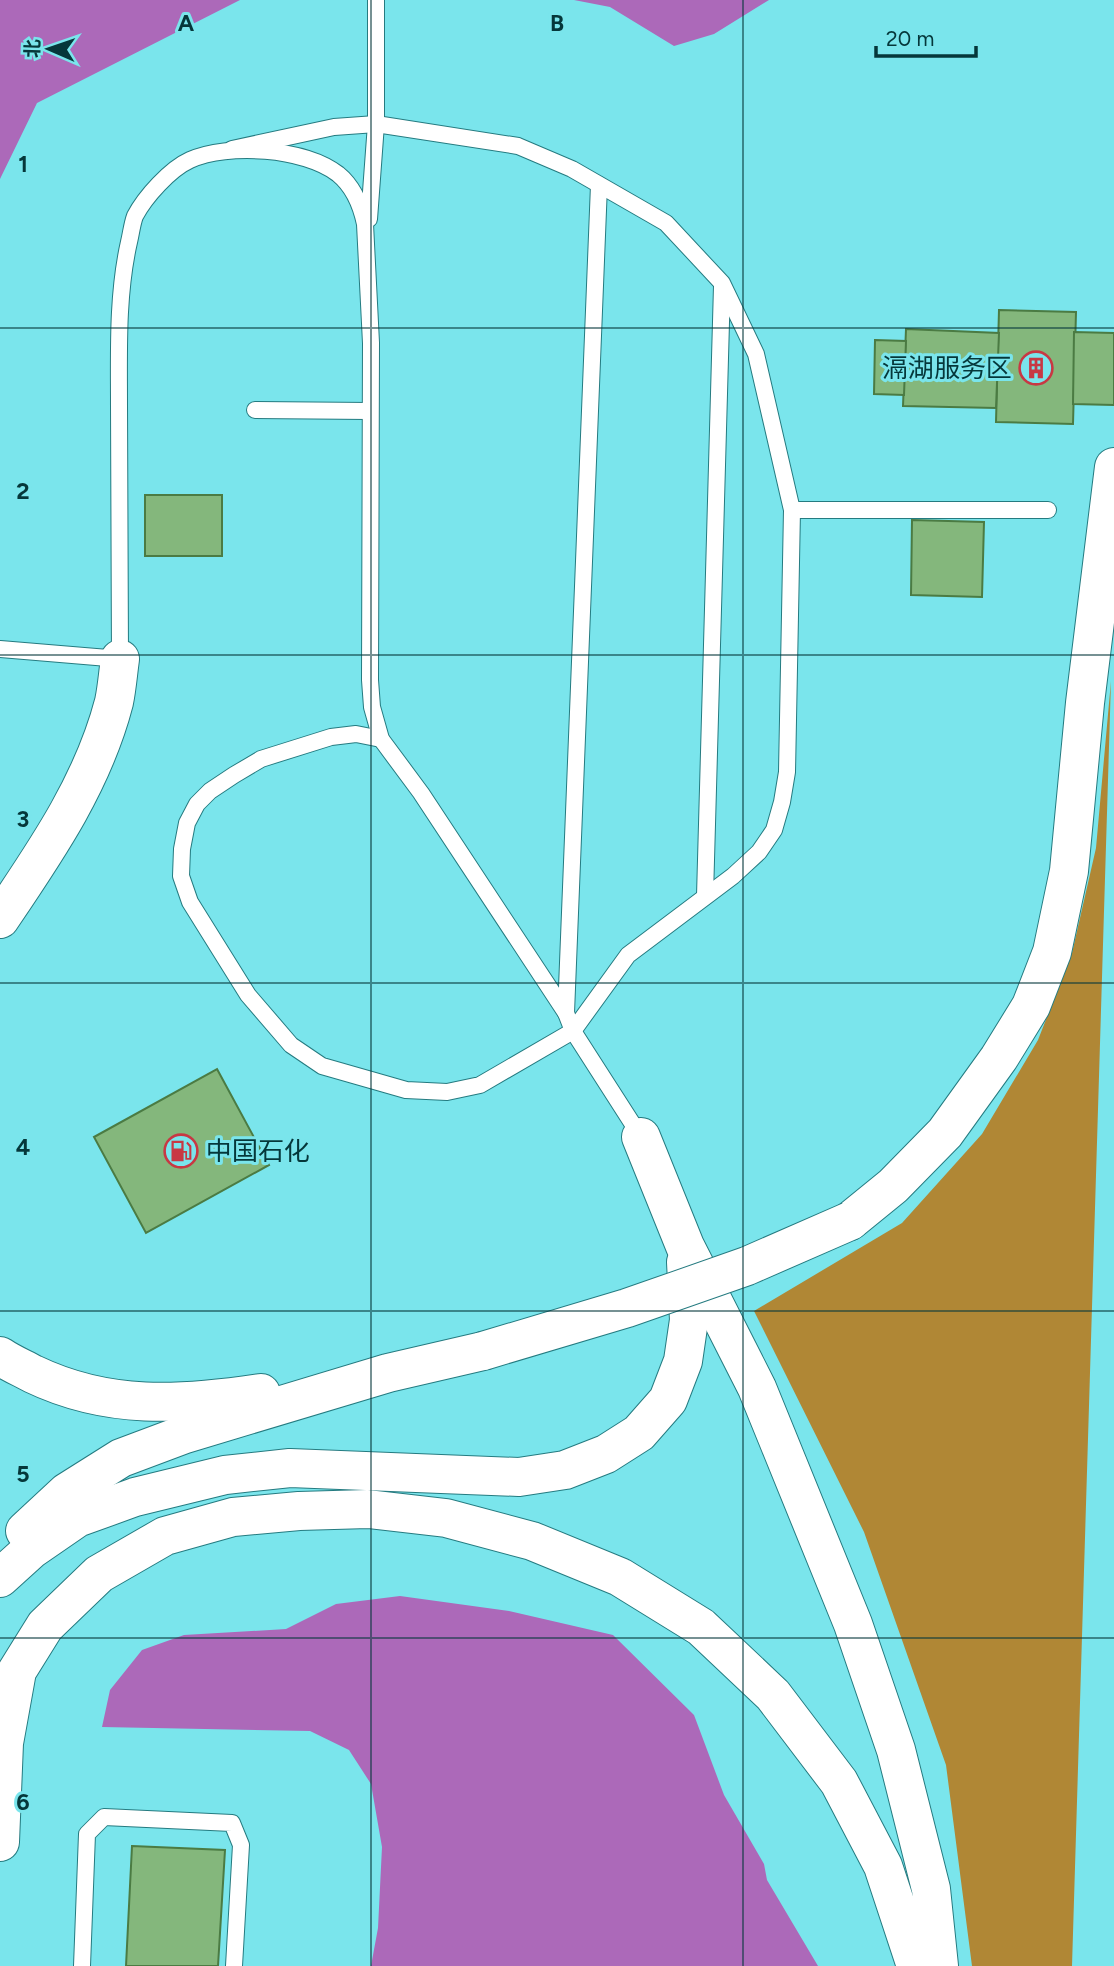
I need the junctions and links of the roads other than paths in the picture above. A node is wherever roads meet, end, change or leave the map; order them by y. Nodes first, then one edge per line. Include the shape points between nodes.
1 (376, 0) edge
2 (376, 124) junction
3 (232, 149) junction
4 (599, 185) junction
5 (367, 249) junction
6 (722, 284) junction
7 (255, 410) dead end
8 (370, 411) junction
9 (1114, 467) edge
10 (792, 509) junction
11 (1048, 510) dead end
12 (0, 649) edge
13 (120, 659) junction
14 (381, 739) junction
15 (705, 896) junction
16 (0, 919) edge
17 (566, 1013) junction
18 (573, 1031) junction
19 (641, 1137) joint
20 (685, 1246) junction
21 (0, 1356) edge
22 (388, 1373) junction
23 (0, 1557) edge
24 (0, 1578) edge
25 (0, 1842) edge
26 (82, 1966) edge
27 (234, 1966) edge
28 (916, 1966) edge
29 (939, 1966) edge

1 - 2 lane
2 - 3 lane via 334,127
2 - 4 lane via 518,146
2 - 5 lane
3 - 5 lane via 291,156 338,175 361,206
3 - 13 lane via 190,160 163,178 135,217 124,264 119,327
4 - 6 lane via 666,223
4 - 17 lane
5 - 8 lane
6 - 10 lane via 756,354
6 - 15 lane
7 - 8 lane
8 - 14 lane via 370,680
9 - 22 highway, bridge via 1069,871 1052,952 1031,1006 945,1133 893,1186 850,1221 747,1266 483,1351
10 - 11 lane
10 - 15 lane via 787,772 782,802 774,830 759,852
12 - 13 lane
13 - 16 highway via 115,699 82,790
14 - 17 lane
14 - 18 lane via 356,734 331,737 261,759 210,791 187,823 181,876 190,902 248,995 291,1045 322,1066 405,1090 447,1092 480,1085
15 - 18 lane via 628,955
17 - 18 lane
18 - 19 lane
19 - 20 highway
20 - 24 highway via 689,1320 683,1361 668,1400 639,1433 607,1454 565,1470 519,1477 290,1468 225,1475 135,1497 78,1518
20 - 29 highway via 757,1388 853,1624 896,1750 931,1889
21 - 22 highway via 61,1387 122,1401 238,1396
22 - 23 highway via 121,1458 67,1492
25 - 28 highway via 4,1744 17,1671 45,1626 99,1574 165,1536 233,1517 368,1510 446,1518 531,1541 620,1577 701,1627 773,1695 839,1782 858,1818 883,1866
26 - 27 lane via 87,1834 104,1817 232,1823 241,1845

